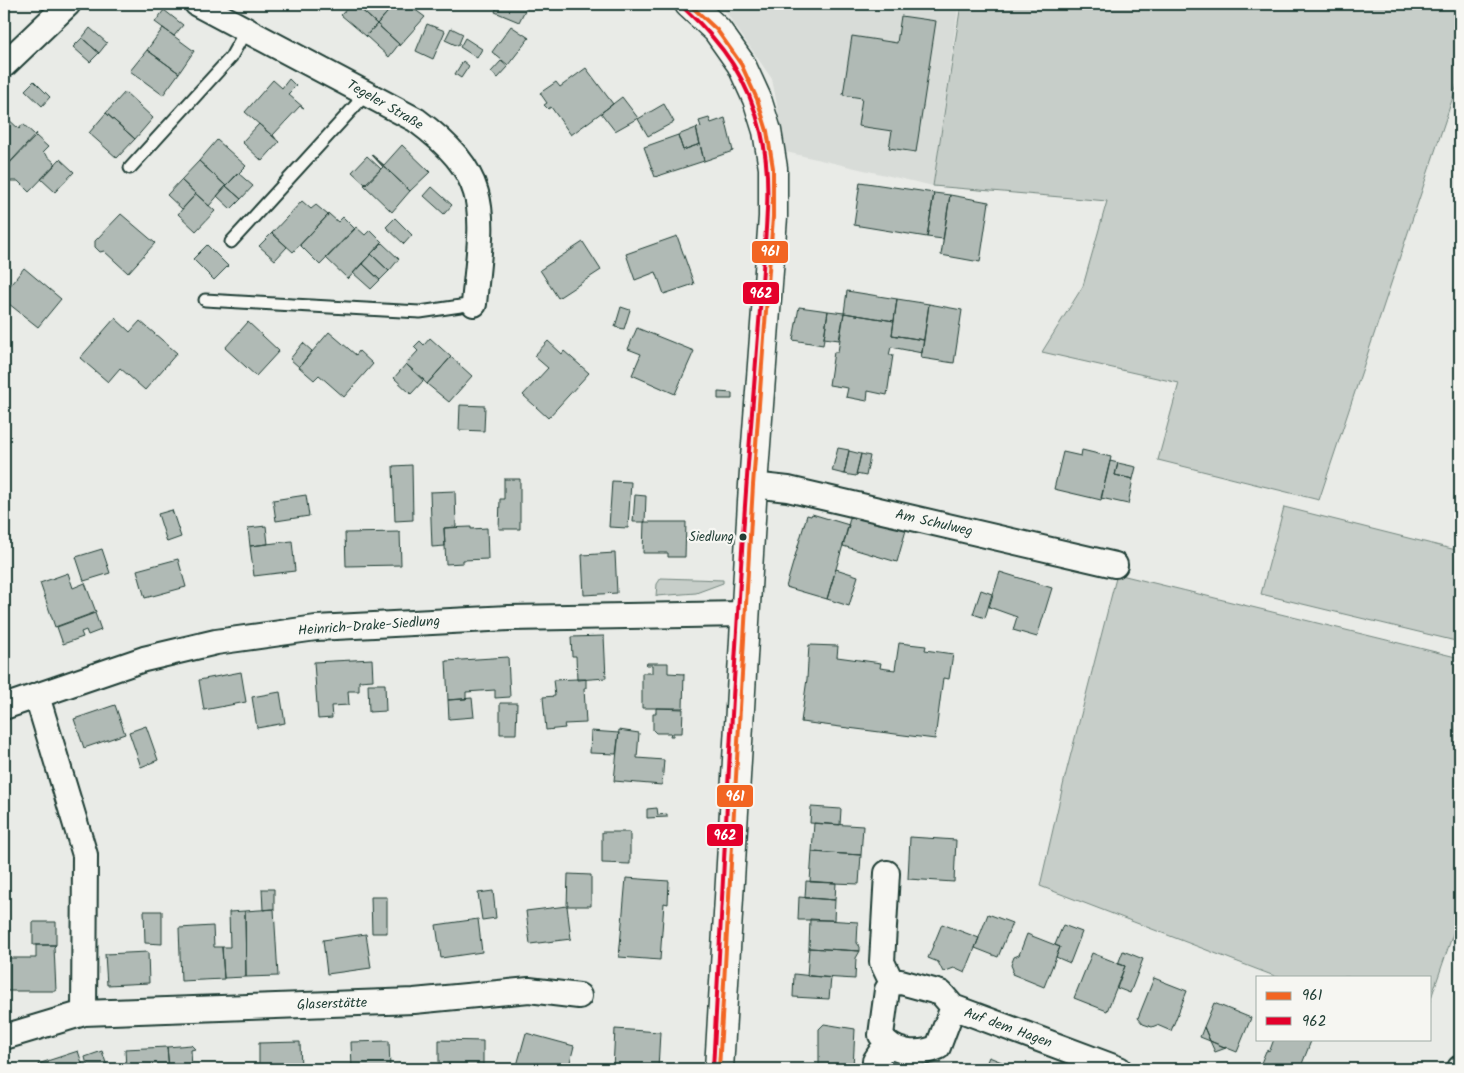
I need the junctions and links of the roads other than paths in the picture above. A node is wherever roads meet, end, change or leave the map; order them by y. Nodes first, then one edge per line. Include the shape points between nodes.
1 (68, 4) edge
2 (197, 4) edge
3 (691, 4) edge
4 (246, 30) junction
5 (4, 66) edge
6 (367, 93) junction
7 (130, 168) dead end
8 (231, 242) dead end
9 (205, 300) dead end
10 (474, 304) joint
11 (753, 485) junction
12 (1115, 565) dead end
13 (745, 614) junction
14 (37, 696) junction
15 (4, 707) edge
16 (887, 873) dead end
17 (892, 983) junction
18 (579, 996) dead end
19 (953, 1007) junction
20 (84, 1013) junction
21 (4, 1037) edge
22 (886, 1044) junction
23 (719, 1069) edge
24 (874, 1069) edge
25 (1119, 1069) edge

1 - 5 street
2 - 4 street, Tegeler Straße
3 - 11 main road via 717,30 741,64 765,123 773,168 773,217
4 - 6 street, Tegeler Straße
4 - 7 lane via 231,57
6 - 8 lane
6 - 10 street, Tegeler Straße via 437,135 468,172 480,206
9 - 10 lane via 420,312
11 - 12 street, Am Schulweg via 788,489
11 - 13 main road
13 - 14 street, Heinrich-Drake-Siedlung via 509,618 316,628 216,642 144,660
13 - 23 main road
14 - 15 street, Heinrich-Drake-Siedlung
14 - 20 street via 85,855
16 - 17 street via 882,962
17 - 19 street, Auf dem Hagen via 901,982 941,994
17 - 22 street via 887,990 881,1035
18 - 20 street, Glaserstätte via 530,990 414,1001
19 - 22 street, Auf dem Hagen via 938,1047 928,1052 897,1050
19 - 25 street, Auf dem Hagen
20 - 21 street, Glaserstätte
22 - 24 street via 875,1061

